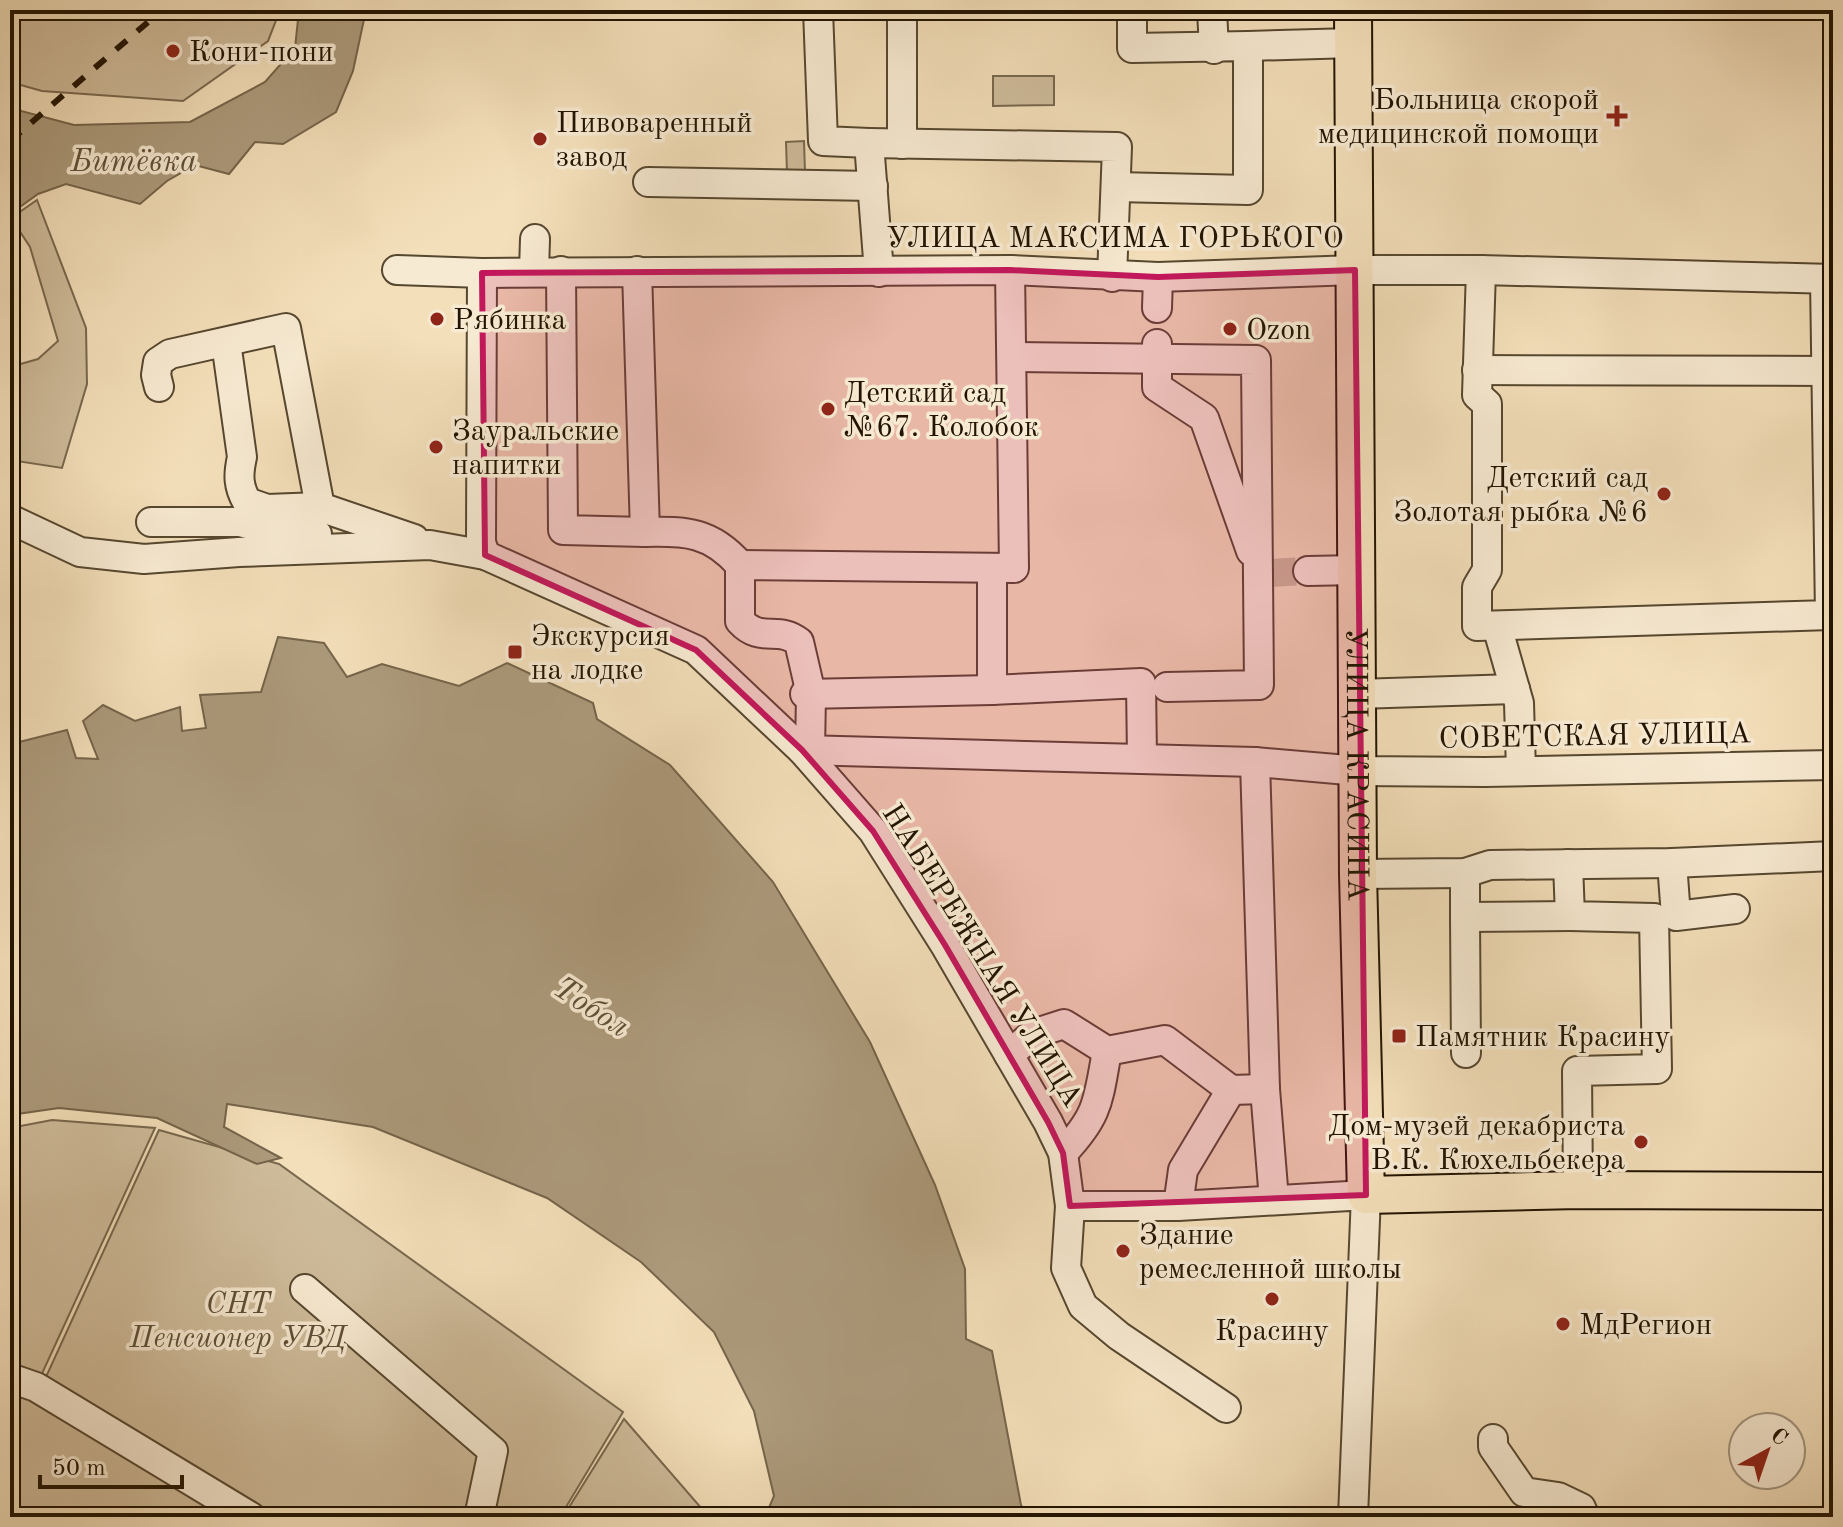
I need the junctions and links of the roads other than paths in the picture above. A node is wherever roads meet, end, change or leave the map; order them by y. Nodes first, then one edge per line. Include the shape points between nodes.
1 (818, 10) edge
2 (902, 10) edge
3 (1132, 10) edge
4 (1212, 10) edge
5 (1353, 26) edge
6 (1248, 46) junction
7 (1214, 49) junction
8 (869, 143) junction
9 (902, 144) junction
10 (648, 182) dead end
11 (873, 186) junction
12 (1116, 187) junction
13 (535, 239) dead end
14 (397, 270) dead end
15 (1010, 270) junction
16 (1355, 270) junction
17 (1481, 270) junction
18 (548, 271) junction
19 (637, 271) junction
20 (879, 272) junction
21 (482, 273) junction
22 (1112, 277) junction
23 (1158, 277) junction
24 (1829, 279) edge
25 (1157, 308) dead end
26 (226, 342) junction
27 (1157, 352) junction
28 (1013, 357) junction
29 (1477, 370) junction
30 (1828, 371) junction
31 (159, 387) dead end
32 (320, 507) junction
33 (10, 519) edge
34 (151, 522) dead end
35 (645, 532) junction
36 (430, 545) junction
37 (393, 546) junction
38 (491, 548) junction
39 (740, 565) junction
40 (992, 569) junction
41 (1357, 570) junction
42 (1308, 571) tunnel mouth
43 (1263, 573) junction
44 (1831, 615) edge
45 (1497, 626) junction
46 (1167, 687) dead end
47 (1515, 689) junction
48 (992, 690) junction
49 (808, 694) junction
50 (1357, 694) junction
51 (806, 751) junction
52 (1142, 758) junction
53 (1255, 762) junction
54 (1833, 765) edge
55 (1359, 771) junction
56 (1521, 771) junction
57 (1833, 856) edge
58 (1672, 863) junction
59 (1568, 864) junction
60 (1465, 873) junction
61 (1358, 874) junction
62 (1735, 909) dead end
63 (1570, 916) junction
64 (1465, 917) junction
65 (1107, 1051) junction
66 (1466, 1053) dead end
67 (1009, 1055) junction
68 (1265, 1089) junction
69 (1231, 1090) junction
70 (1063, 1153) junction
71 (1578, 1190) junction
72 (1833, 1191) edge
73 (1366, 1195) junction
74 (1274, 1200) junction
75 (1070, 1206) junction
76 (1178, 1206) junction
77 (305, 1289) dead end
78 (10, 1378) edge
79 (1226, 1408) dead end
80 (1493, 1439) dead end
81 (251, 1517) edge
82 (479, 1517) edge
83 (1353, 1517) edge
84 (1585, 1517) edge

1 - 8 street via 823,141
2 - 9 street
3 - 7 street via 1132,48
4 - 7 street
5 - 6 street
5 - 16 main road, УЛИЦА КРАСИНА
6 - 7 street
6 - 12 street via 1248,190
8 - 9 street
8 - 11 street
9 - 12 street via 1117,147
10 - 11 street
11 - 20 street
12 - 22 street
13 - 18 street
14 - 21 street, УЛИЦА МАКСИМА ГОРЬКОГО
15 - 20 street, УЛИЦА МАКСИМА ГОРЬКОГО
15 - 22 street, УЛИЦА МАКСИМА ГОРЬКОГО
15 - 28 street
16 - 17 street, УЛИЦА МАКСИМА ГОРЬКОГО
16 - 23 street, УЛИЦА МАКСИМА ГОРЬКОГО
16 - 41 main road, УЛИЦА КРАСИНА
17 - 24 street, УЛИЦА МАКСИМА ГОРЬКОГО
17 - 29 street
18 - 19 street, УЛИЦА МАКСИМА ГОРЬКОГО
18 - 21 street, УЛИЦА МАКСИМА ГОРЬКОГО
18 - 35 street via 563,530
19 - 20 street, УЛИЦА МАКСИМА ГОРЬКОГО
19 - 35 street
21 - 38 street
22 - 23 street, УЛИЦА МАКСИМА ГОРЬКОГО
23 - 25 street
24 - 30 street
26 - 31 street via 170,354 158,362
26 - 32 street via 242,457 239,489 247,502 267,509
26 - 32 street via 286,328
27 - 28 street
27 - 43 street via 1157,387 1204,418
27 - 43 street via 1256,360
28 - 40 street via 1014,568
29 - 30 street
29 - 45 street via 1477,395 1487,404 1487,570 1477,587 1477,626
30 - 44 street
32 - 36 street
33 - 37 street via 80,552 144,559
34 - 37 street via 240,522
35 - 39 street via 697,534
36 - 37 street
36 - 38 street, НАБЕРЕЖНАЯ УЛИЦА
38 - 51 street, НАБЕРЕЖНАЯ УЛИЦА via 696,650
39 - 40 street
39 - 49 street via 740,621 755,633 790,635 799,642
40 - 48 street
41 - 42 street
41 - 50 main road, УЛИЦА КРАСИНА
43 - 46 street via 1259,685
44 - 45 street
45 - 47 street
47 - 50 street
47 - 56 street
48 - 49 street
48 - 52 street via 1141,683
49 - 51 street
50 - 55 main road, УЛИЦА КРАСИНА
51 - 52 street, СОВЕТСКАЯ УЛИЦА
51 - 67 street, НАБЕРЕЖНАЯ УЛИЦА via 873,831
52 - 53 street, СОВЕТСКАЯ УЛИЦА
53 - 55 street, СОВЕТСКАЯ УЛИЦА
53 - 68 street
54 - 56 street, СОВЕТСКАЯ УЛИЦА
55 - 56 street, СОВЕТСКАЯ УЛИЦА
55 - 61 main road, УЛИЦА КРАСИНА
57 - 58 street
58 - 59 street
58 - 62 street via 1676,916
59 - 60 street via 1490,865
59 - 63 street
60 - 61 street
60 - 64 street
61 - 73 main road, УЛИЦА КРАСИНА
63 - 64 street
63 - 71 street via 1654,918 1657,1069 1577,1071
64 - 66 street
65 - 67 street via 1064,1024 1033,1034
65 - 69 street via 1165,1040
65 - 70 street via 1097,1106 1084,1131
67 - 70 street, НАБЕРЕЖНАЯ УЛИЦА
68 - 69 street
68 - 74 street
69 - 76 street via 1183,1170
70 - 75 street, НАБЕРЕЖНАЯ УЛИЦА
71 - 72 main road via 1701,1199
71 - 73 main road
73 - 74 street
73 - 83 street, УЛИЦА КРАСИНА
74 - 76 street
75 - 76 street
75 - 79 street, НАБЕРЕЖНАЯ УЛИЦА via 1066,1268 1083,1306
77 - 82 street via 493,1451
78 - 81 street via 36,1387
80 - 84 street via 1493,1447 1524,1492 1558,1497 1581,1508

